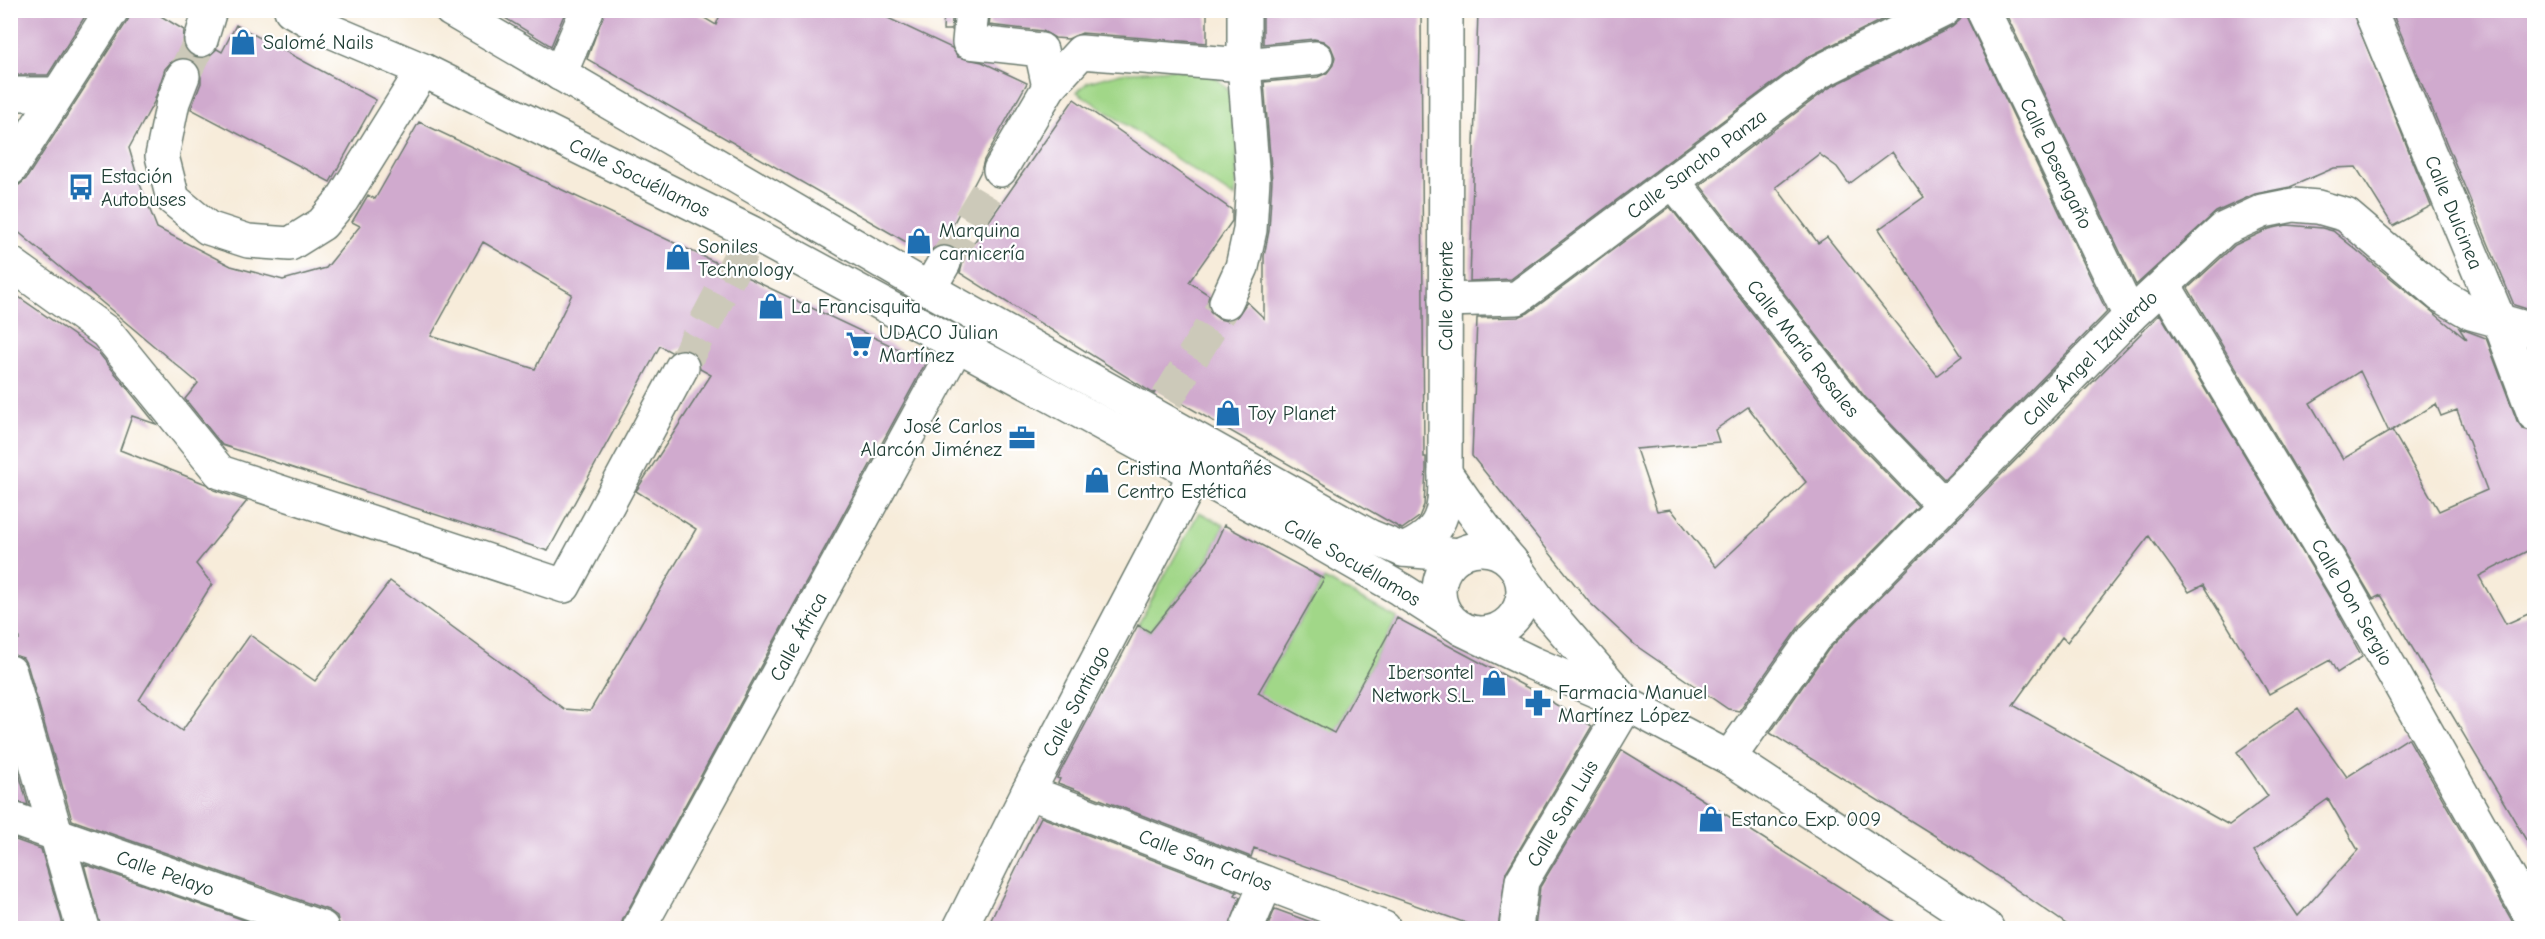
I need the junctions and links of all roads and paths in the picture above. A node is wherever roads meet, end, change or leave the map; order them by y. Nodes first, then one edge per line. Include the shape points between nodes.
1 (112, 10) edge
2 (291, 10) edge
3 (451, 10) edge
4 (587, 10) edge
5 (972, 10) edge
6 (1244, 10) edge
7 (1446, 10) edge
8 (1944, 10) edge
9 (1983, 10) edge
10 (2370, 10) edge
11 (1316, 58) dead end
12 (1244, 65) junction
13 (423, 70) junction
14 (560, 74) junction
15 (183, 76) tunnel mouth
16 (1049, 87) junction
17 (10, 94) edge
18 (56, 94) junction
19 (10, 169) edge
20 (1000, 170) tunnel mouth
21 (1673, 181) junction
22 (10, 263) edge
23 (2164, 285) junction
24 (1445, 300) junction
25 (1226, 302) tunnel mouth
26 (2130, 316) junction
27 (2499, 320) junction
28 (2535, 326) edge
29 (957, 345) junction
30 (682, 368) tunnel mouth
31 (2535, 414) edge
32 (1445, 473) junction
33 (1195, 474) junction
34 (1943, 505) junction
35 (1403, 550) junction
36 (1460, 555) junction
37 (1515, 568) junction
38 (1457, 626) junction
39 (10, 672) edge
40 (1627, 704) junction
41 (1729, 758) junction
42 (1028, 792) junction
43 (10, 818) edge
44 (56, 833) junction
45 (1266, 883) junction
46 (2535, 922) edge
47 (83, 928) edge
48 (322, 928) edge
49 (639, 928) edge
50 (960, 928) edge
51 (1247, 928) edge
52 (1384, 928) edge
53 (1516, 928) edge
54 (1987, 928) edge

1 - 18 street
2 - 13 street, Calle Socuéllamos
3 - 14 street, Calle Socuéllamos
4 - 14 street
5 - 16 street via 969,42 1041,50
6 - 12 street
7 - 24 street, Calle Oriente
8 - 21 street, Calle Sancho Panza via 1819,72
9 - 26 street, Calle Desengaño
10 - 27 street, Calle Dulcinea
11 - 12 street
12 - 16 street via 1081,52
12 - 25 street via 1253,179 1250,230 1242,267
13 - 15 street via 342,200 322,224 290,244 248,241 208,228 173,198 162,156 173,102
13 - 29 street, Calle Socuéllamos via 752,233
14 - 35 street, Calle Socuéllamos via 937,276 1162,407 1369,536
16 - 20 street
17 - 18 street
18 - 19 street
21 - 24 street, Calle Sancho Panza via 1517,298
21 - 34 street, Calle María Rosales via 1850,408
22 - 30 street via 106,332 220,472 564,586
23 - 26 street, Calle Ángel Izquierdo
23 - 27 street, Calle Ángel Izquierdo via 2224,229 2263,212 2293,205 2318,207 2346,215 2440,295 2472,313
23 - 46 street, Calle Don Sergio via 2346,590
24 - 32 street, Calle Oriente
26 - 34 street, Calle Ángel Izquierdo
27 - 28 street, Calle Ángel Izquierdo via 2529,329
27 - 31 street, Calle Dulcinea
29 - 33 street, Calle Socuéllamos
29 - 49 street, Calle África
32 - 35 street, Calle Oriente via 1443,507 1436,528 1423,541
32 - 37 street
33 - 38 street, Calle Socuéllamos via 1364,568
33 - 42 street, Calle Santiago
34 - 41 street, Calle Ángel Izquierdo via 1814,638
35 - 36 street, Calle Socuéllamos
36 - 37 street via 1486,549 1498,552
36 - 38 street via 1449,564 1439,586 1444,611
37 - 38 street via 1522,600 1510,623 1489,633
37 - 40 street, Calle Socuéllamos
38 - 40 street, Calle Socuéllamos
39 - 44 street
40 - 41 street, Calle Socuéllamos
40 - 53 street, Calle San Luis via 1522,881
41 - 54 street, Calle Socuéllamos
42 - 45 street, Calle San Carlos
42 - 50 street, Calle Santiago
43 - 44 street, Calle Pelayo
44 - 47 street
44 - 48 street, Calle Pelayo
45 - 51 street
45 - 52 street, Calle San Carlos

